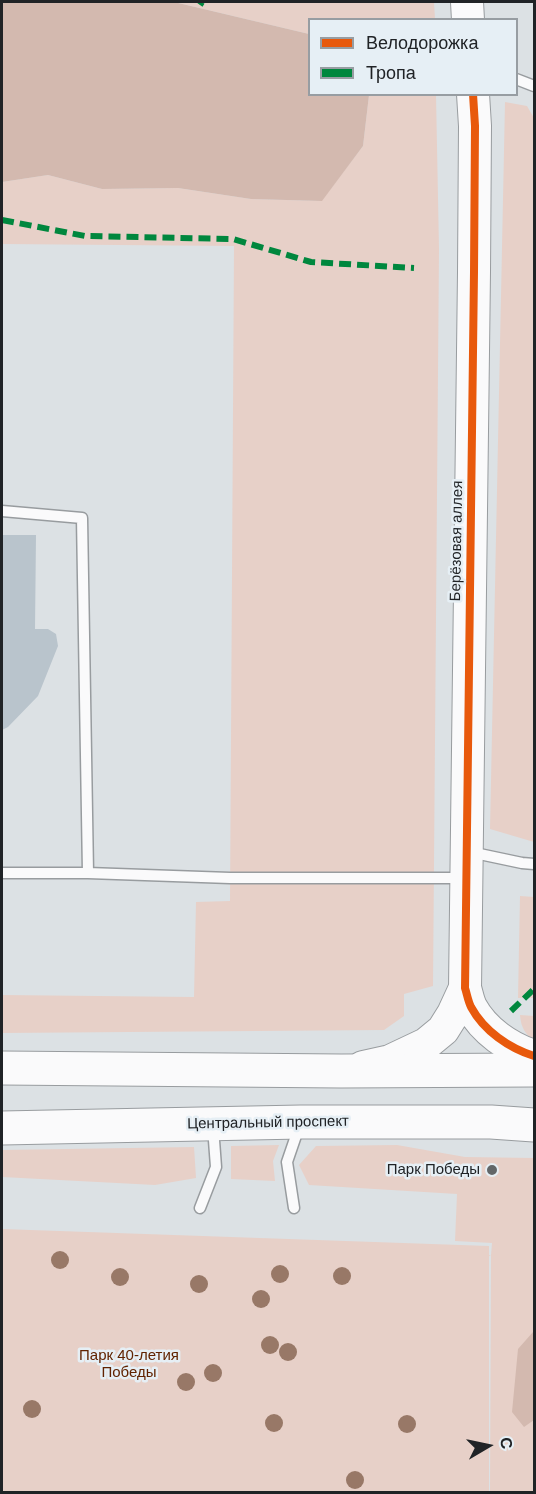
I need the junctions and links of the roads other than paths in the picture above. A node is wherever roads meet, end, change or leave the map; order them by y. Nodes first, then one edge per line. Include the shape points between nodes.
1 (467, 2) edge
2 (468, 18) edge
3 (518, 80) edge
4 (534, 86) edge
5 (473, 96) edge
6 (2, 511) edge
7 (466, 864) junction
8 (534, 864) edge
9 (2, 873) edge
10 (88, 873) junction
11 (465, 988) junction
12 (534, 1056) edge
13 (2, 1068) edge
14 (534, 1070) edge
15 (340, 1071) junction
16 (301, 1122) junction
17 (213, 1124) junction
18 (534, 1125) edge
19 (2, 1128) edge
20 (200, 1208) dead end
21 (294, 1208) dead end

1 - 2 street
3 - 4 lane
5 - 7 street, Берёзовая аллея
6 - 10 lane via 82,518
7 - 8 lane
7 - 10 lane via 230,878
7 - 11 street, Берёзовая аллея
9 - 10 lane
11 - 12 street via 482,1025 520,1052
11 - 15 street via 443,1030 426,1044 390,1061
13 - 15 main road
14 - 15 main road
16 - 17 main road, Центральный проспект
16 - 18 main road, Центральный проспект
16 - 21 lane via 287,1162
17 - 19 main road, Центральный проспект
17 - 20 lane via 216,1167

